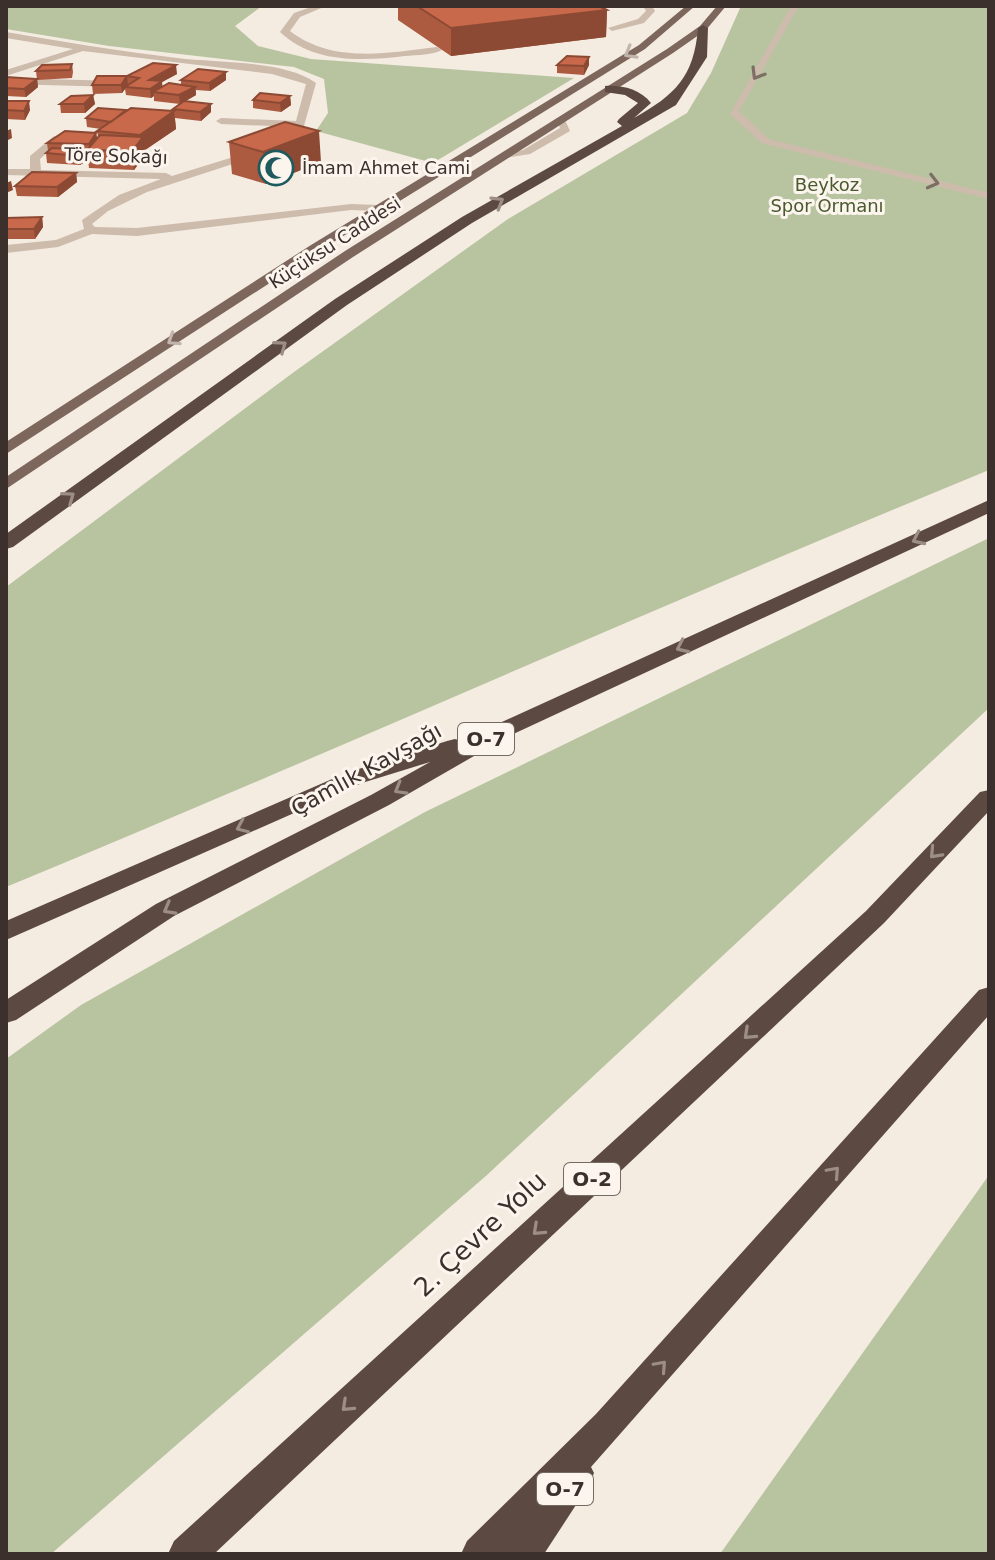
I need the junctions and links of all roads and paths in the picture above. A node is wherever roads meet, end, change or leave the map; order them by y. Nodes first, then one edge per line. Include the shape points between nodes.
1 (322, 6) edge
2 (647, 6) edge
3 (691, 6) edge
4 (722, 6) edge
5 (795, 6) edge
6 (612, 28) dead end
7 (703, 28) junction
8 (6, 35) edge
9 (83, 49) junction
10 (437, 50) edge
11 (6, 73) edge
12 (6, 81) edge
13 (137, 85) edge
14 (609, 89) junction
15 (566, 91) junction
16 (221, 121) dead end
17 (300, 124) junction
18 (58, 138) edge
19 (6, 172) edge
20 (36, 172) junction
21 (178, 176) junction
22 (541, 177) junction
23 (989, 196) edge
24 (378, 208) junction
25 (413, 213) junction
26 (91, 230) junction
27 (6, 249) edge
28 (6, 449) edge
29 (6, 484) edge
30 (989, 506) edge
31 (6, 543) edge
32 (499, 732) junction
33 (989, 797) edge
34 (6, 931) edge
35 (989, 997) edge
36 (6, 1013) edge
37 (609, 1425) junction
38 (187, 1554) edge
39 (480, 1554) edge
40 (522, 1554) edge

1 - 10 street via 297,15 285,32 299,46 372,56
2 - 6 street via 651,11 641,21
3 -> 15 main road, Küçüksu Caddesi via 642,47
4 - 7 main road, Küçüksu Caddesi
5 -> 23 street via 734,112 765,141
7 - 14 main road, Küçüksu Caddesi
7 - 22 highway via 701,57 672,102
8 - 9 street
9 - 11 street
9 - 17 street via 303,79 311,83
12 - 13 street
14 - 15 main road
14 - 22 highway via 641,97 645,103
14 - 25 main road, Küçüksu Caddesi
15 - 24 main road, Küçüksu Caddesi
16 - 17 street
17 - 21 street via 298,131 247,156
18 - 20 street via 34,158
19 - 20 street, Töre Sokağı
20 - 21 street, Töre Sokağı
21 - 26 street via 99,211 86,223
31 -> 22 highway via 341,302
24 - 25 main road
24 - 26 street via 137,232
24 -> 28 main road, Küçüksu Caddesi
25 - 29 main road, Küçüksu Caddesi
26 - 27 street via 58,243
30 -> 32 highway, Çamlık Kavşağı / O-7
32 -> 34 highway via 354,778
32 -> 36 highway, Çamlık Kavşağı / O-7 via 380,800 165,910
33 -> 38 highway, 2. Çevre Yolu / O-2 via 875,917
37 -> 35 highway
37 - 39 highway
37 - 40 highway, O-7

